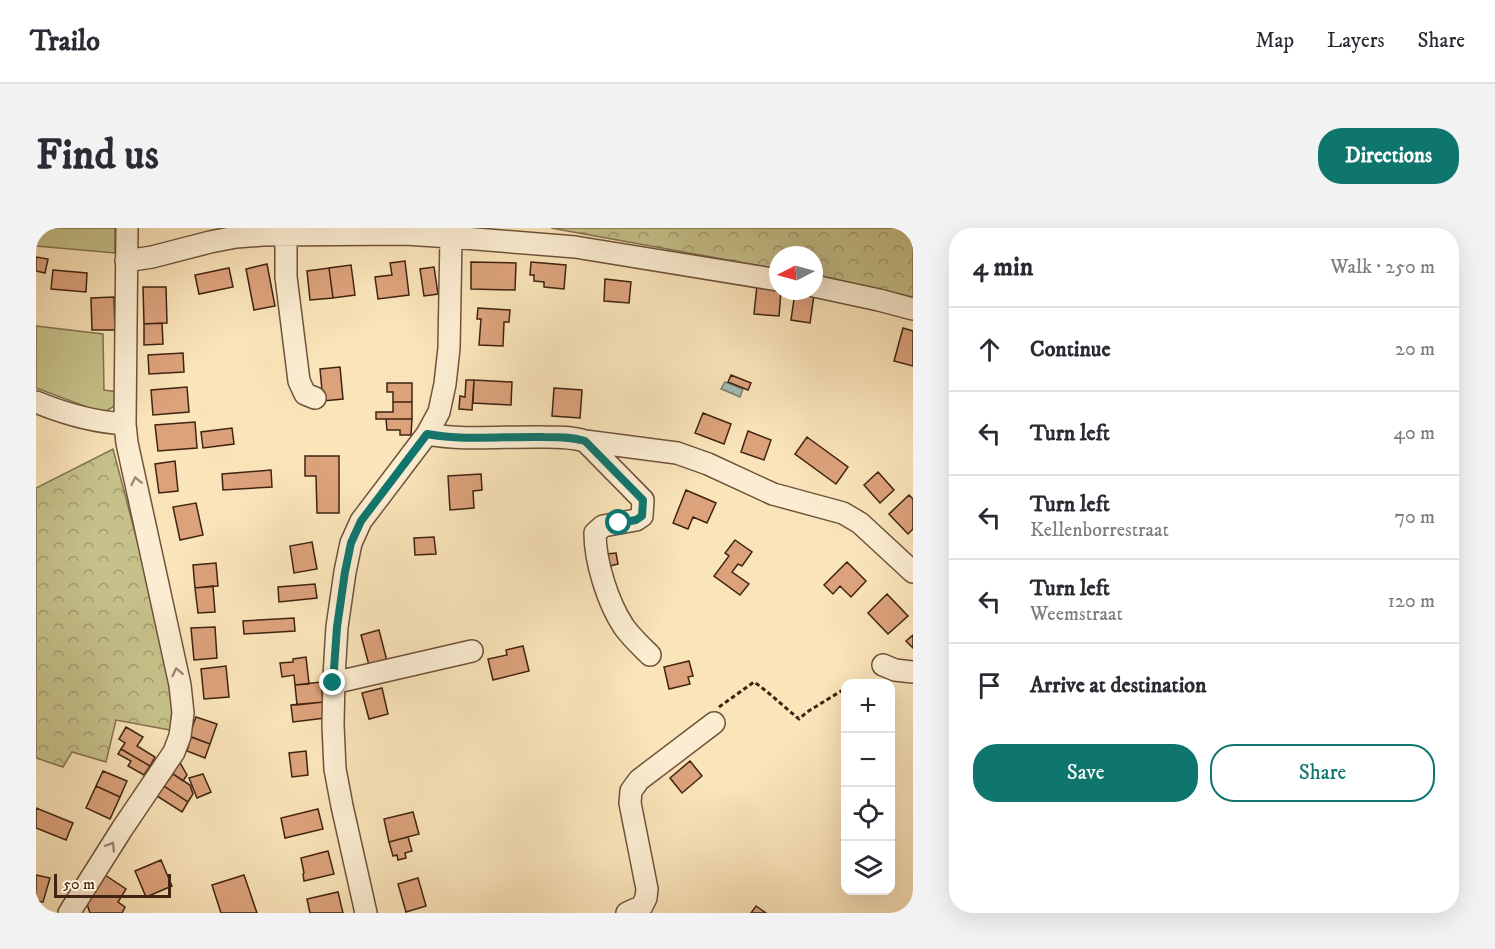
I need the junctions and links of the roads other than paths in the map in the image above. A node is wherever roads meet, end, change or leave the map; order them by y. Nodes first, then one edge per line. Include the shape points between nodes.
1 (127, 228) edge
2 (405, 231) edge
3 (286, 235) junction
4 (451, 237) junction
5 (126, 261) junction
6 (769, 279) edge
7 (823, 288) edge
8 (913, 309) edge
9 (315, 398) dead end
10 (36, 402) edge
11 (125, 424) junction
12 (427, 434) junction
13 (585, 441) junction
14 (913, 572) edge
15 (472, 651) dead end
16 (650, 655) dead end
17 (883, 665) dead end
18 (913, 672) edge
19 (333, 683) junction
20 (715, 716) road end
21 (69, 913) edge
22 (366, 913) edge
23 (627, 913) edge

1 - 5 street
2 - 3 street
2 - 4 street
3 - 5 street via 236,237
3 - 9 street via 286,277 299,381 305,394
4 - 6 street via 575,247
4 - 12 street via 445,384 439,412
5 - 11 street
7 - 8 street
10 - 11 street via 65,414
21 -> 11 street via 174,752 183,713
12 - 13 street
12 - 19 street via 361,521 351,543 337,627
13 - 14 street via 677,453 773,494 843,513 860,523
13 - 16 street via 643,500 642,516 603,526 595,533 595,545 600,570 623,625
15 - 19 street
17 - 18 street
19 - 22 street via 335,769
20 - 23 street via 631,791 647,889 642,906

